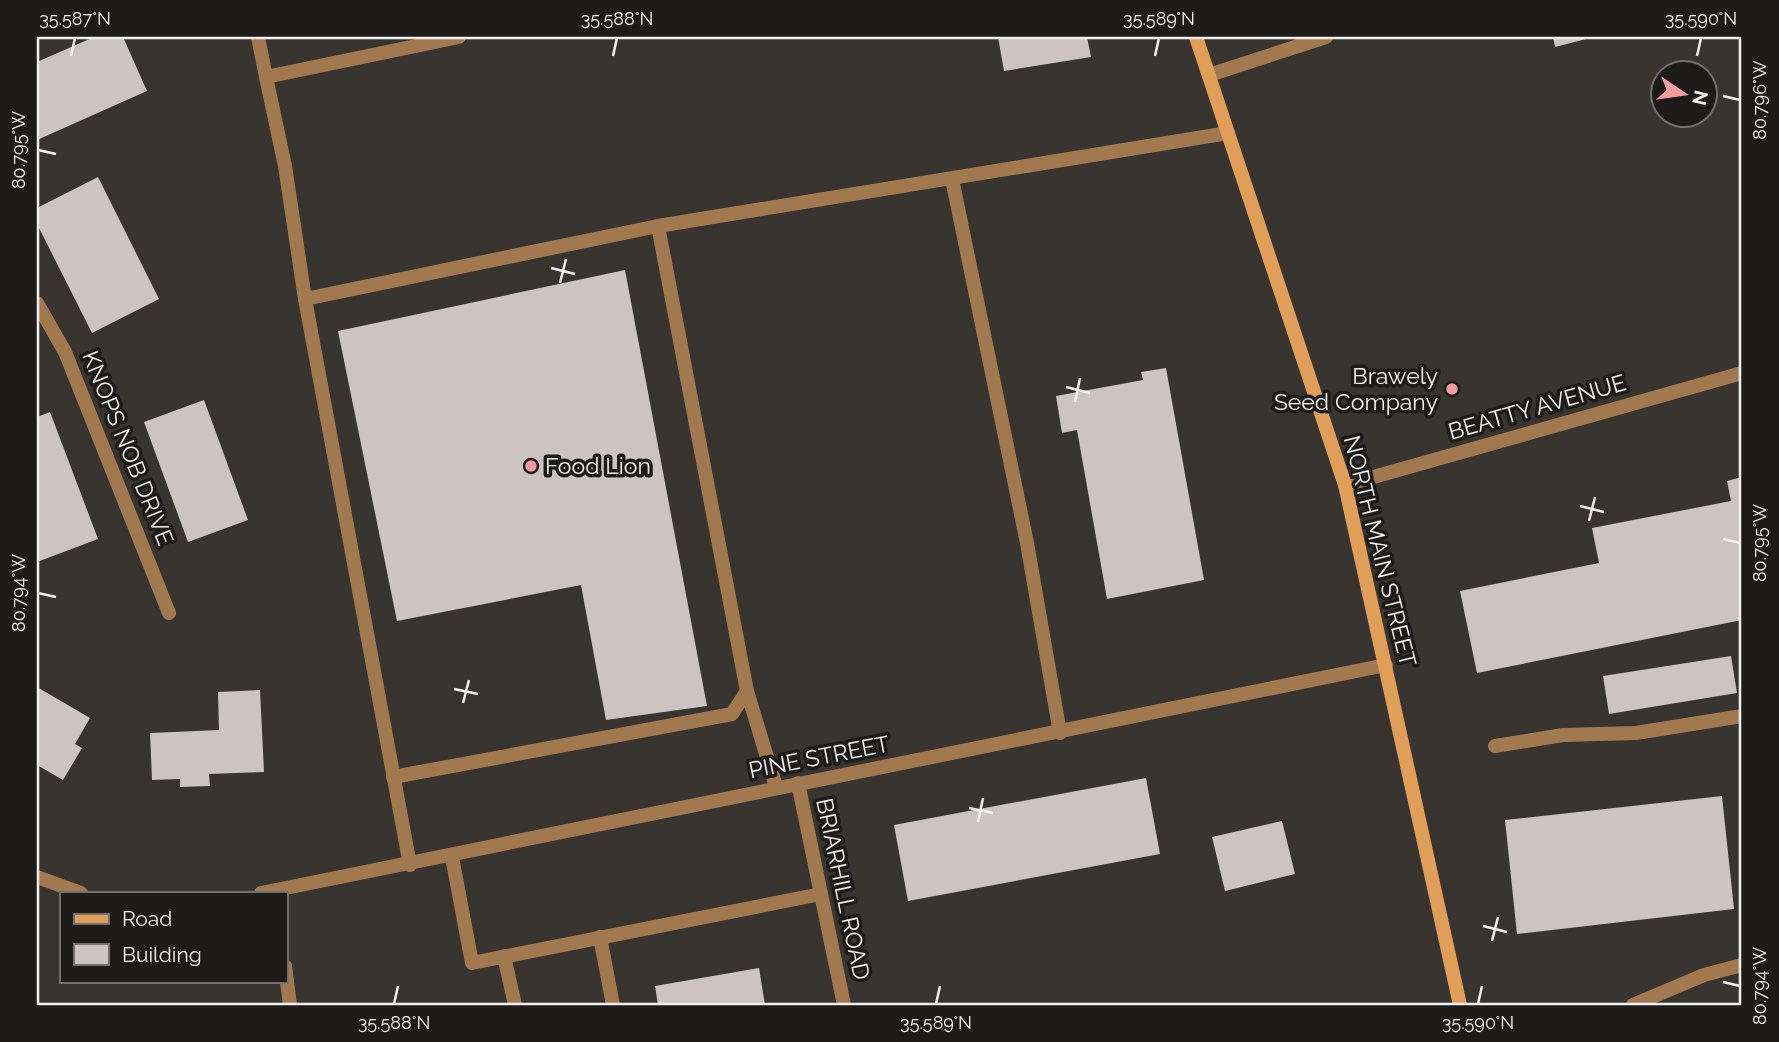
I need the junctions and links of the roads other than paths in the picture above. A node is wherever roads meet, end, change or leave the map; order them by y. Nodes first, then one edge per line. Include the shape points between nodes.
1 (258, 37) edge
2 (459, 37) edge
3 (1196, 37) edge
4 (1274, 37) edge
5 (1326, 37) edge
6 (1279, 52) junction
7 (1209, 75) junction
8 (266, 77) junction
9 (1228, 133) junction
10 (952, 179) junction
11 (658, 226) junction
12 (305, 299) junction
13 (37, 303) edge
14 (1742, 373) edge
15 (1345, 485) junction
16 (169, 613) dead end
17 (1386, 665) junction
18 (747, 691) junction
19 (1742, 716) edge
20 (1060, 733) junction
21 (1495, 746) dead end
22 (393, 776) junction
23 (798, 783) junction
24 (776, 787) junction
25 (452, 857) junction
26 (410, 865) junction
27 (37, 877) edge
28 (78, 892) edge
29 (277, 892) edge
30 (821, 894) junction
31 (600, 937) junction
32 (504, 956) junction
33 (1742, 965) edge
34 (287, 982) edge
35 (290, 1005) edge
36 (515, 1005) edge
37 (613, 1005) edge
38 (844, 1005) edge
39 (1460, 1005) edge
40 (1633, 1005) edge

1 - 8 street
2 - 8 street
3 - 7 main road, NORTH MAIN STREET
4 - 6 street
5 - 6 street
6 - 7 street
7 - 9 main road, NORTH MAIN STREET
8 - 12 street
9 - 10 street
9 - 15 main road, NORTH MAIN STREET
10 - 11 street
10 - 20 street via 1027,543
11 - 12 street
11 - 18 street
12 - 22 street
13 - 16 street, KNOPS NOB DRIVE via 65,352
14 - 15 street, BEATTY AVENUE
15 - 17 main road, NORTH MAIN STREET
17 - 20 street, PINE STREET
17 - 39 main road, NORTH MAIN STREET
18 - 22 street via 732,714
18 - 24 street
19 - 21 street via 1636,733 1563,735
20 - 23 street, PINE STREET
22 - 26 street
23 - 24 street, PINE STREET
23 - 30 street, BRIARHILL ROAD
24 - 25 street, PINE STREET
25 - 26 street, PINE STREET
25 - 32 street via 472,962
26 - 29 street, PINE STREET
27 - 28 street
30 - 31 street
30 - 38 street, BRIARHILL ROAD
31 - 32 street
31 - 37 street
32 - 36 street
33 - 40 street via 1704,975
34 - 35 street

